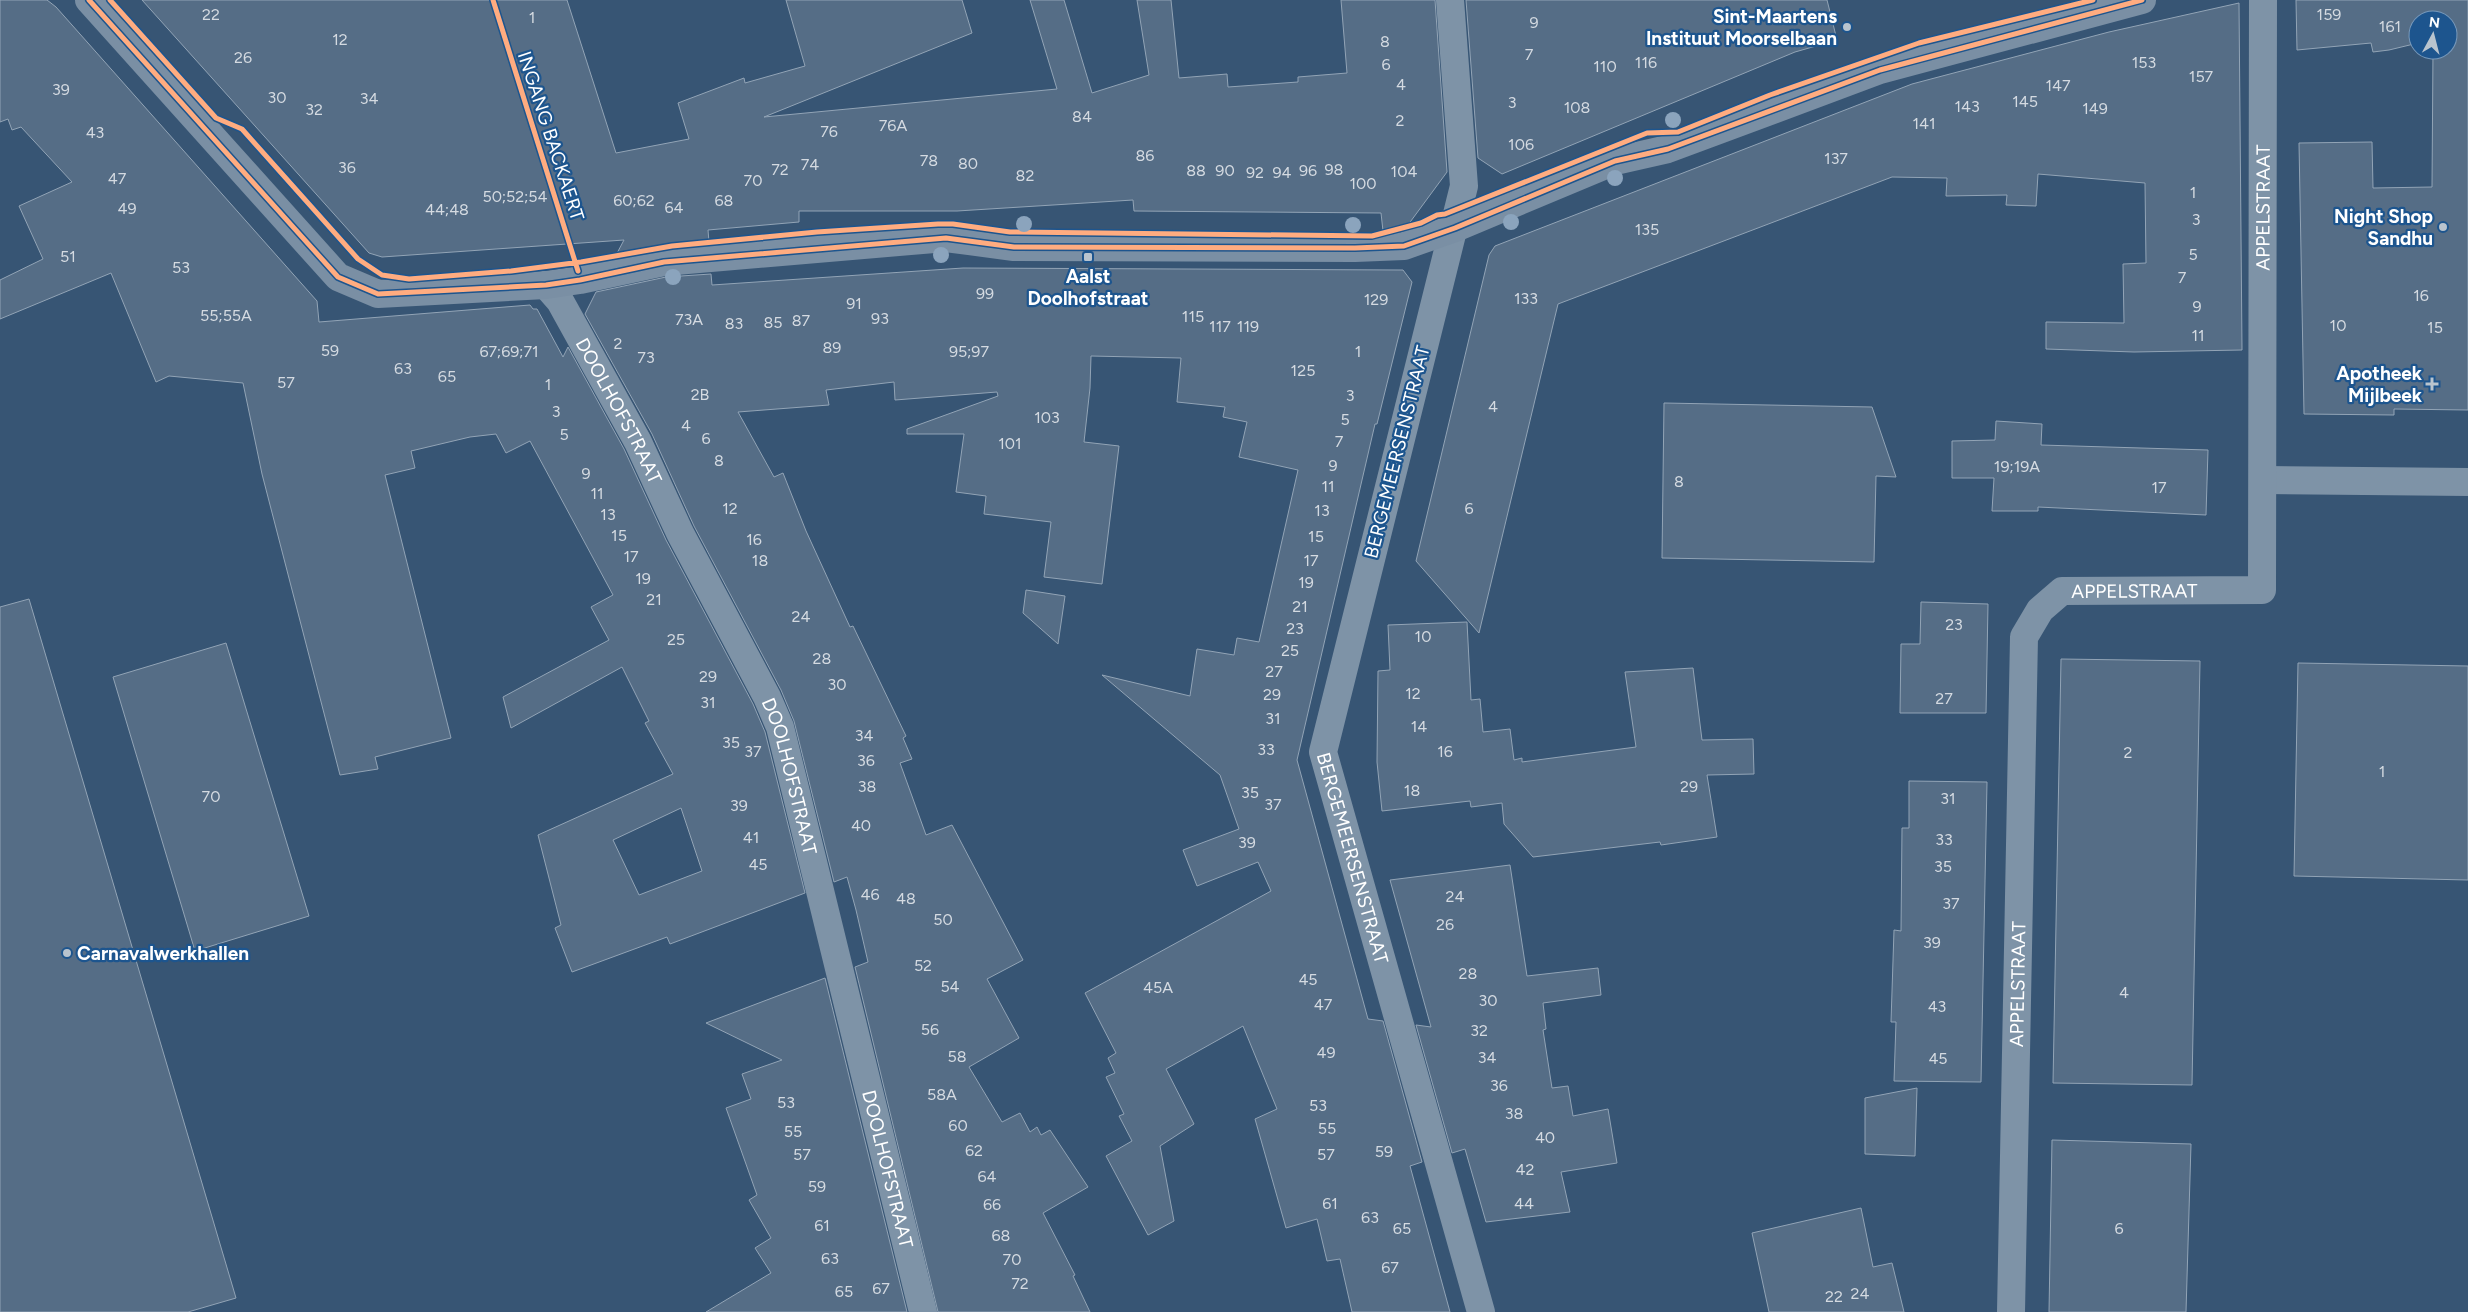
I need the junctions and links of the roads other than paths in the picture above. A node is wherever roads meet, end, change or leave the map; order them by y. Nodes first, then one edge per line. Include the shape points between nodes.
1 (89, 0) edge
2 (1450, 0) edge
3 (2142, 0) edge
4 (2263, 0) edge
5 (1455, 228) junction
6 (546, 285) junction
7 (2263, 480) junction
8 (2468, 482) edge
9 (923, 1312) edge
10 (1480, 1312) edge
11 (2011, 1312) edge

1 - 6 street via 338,277 378,294
2 - 5 street, BERGEMEERSENSTRAAT via 1464,186
3 - 5 street via 1880,70 1668,149 1615,161
4 - 7 street, APPELSTRAAT
5 - 6 street via 1404,246 1355,248 1014,247 946,238 664,262
5 - 10 street, BERGEMEERSENSTRAAT via 1322,752
6 - 9 street, DOOLHOFSTRAAT via 563,306 638,442 680,533 780,727
7 - 8 street
7 - 11 street, APPELSTRAAT via 2262,590 2062,591 2040,610 2024,637

